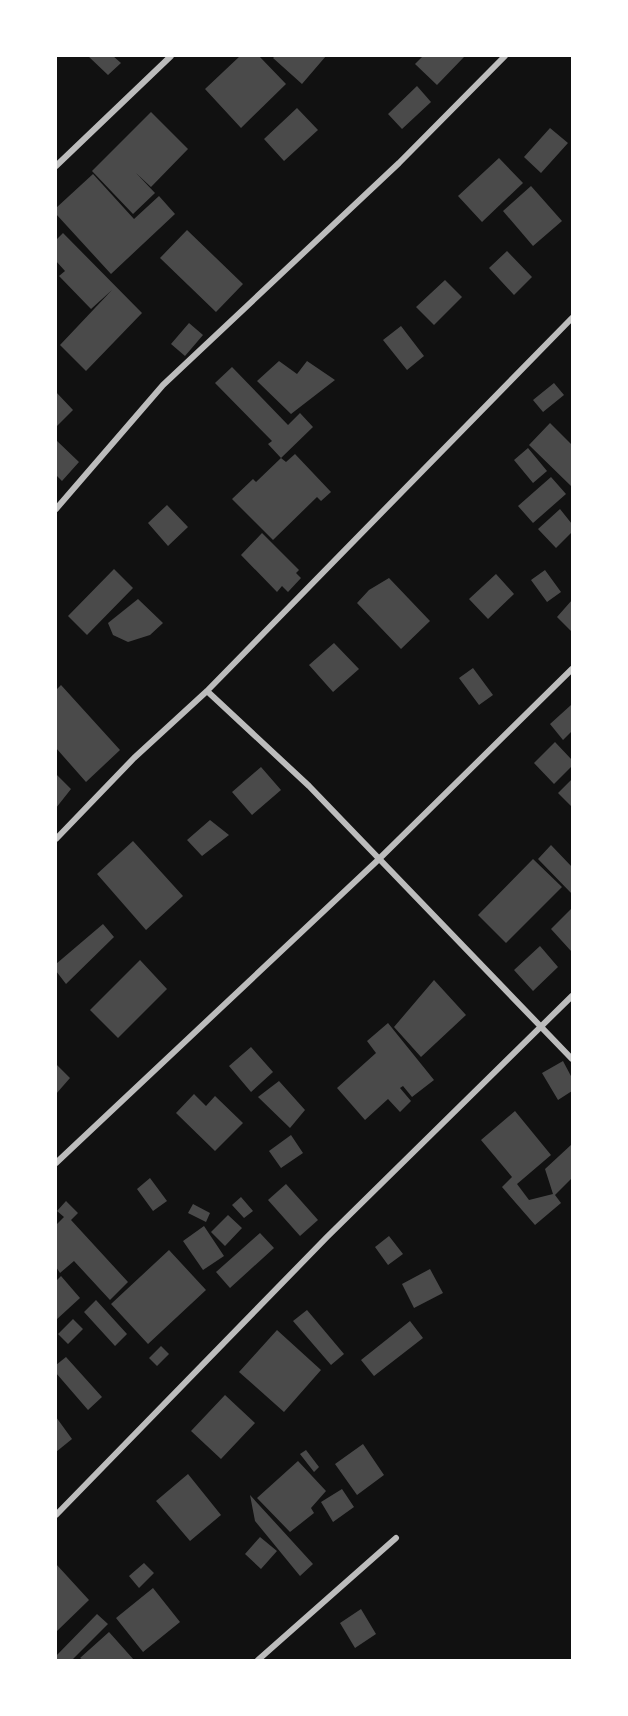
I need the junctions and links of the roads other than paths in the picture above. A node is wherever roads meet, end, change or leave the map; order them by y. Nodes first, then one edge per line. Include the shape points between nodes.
1 (171, 56) edge
2 (505, 56) edge
3 (56, 166) edge
4 (573, 318) edge
5 (56, 509) edge
6 (573, 669) edge
7 (207, 691) junction
8 (56, 840) edge
9 (378, 860) junction
10 (573, 996) edge
11 (540, 1026) junction
12 (573, 1059) edge
13 (56, 1163) edge
14 (56, 1515) edge
15 (396, 1538) dead end
16 (258, 1660) edge

1 - 3 street
2 - 5 street via 399,163 163,385
4 - 7 street
6 - 9 street
7 - 8 street via 134,758
7 - 9 street via 309,786
9 - 11 street
9 - 13 street
10 - 11 street
11 - 12 street
11 - 14 street
15 - 16 street

